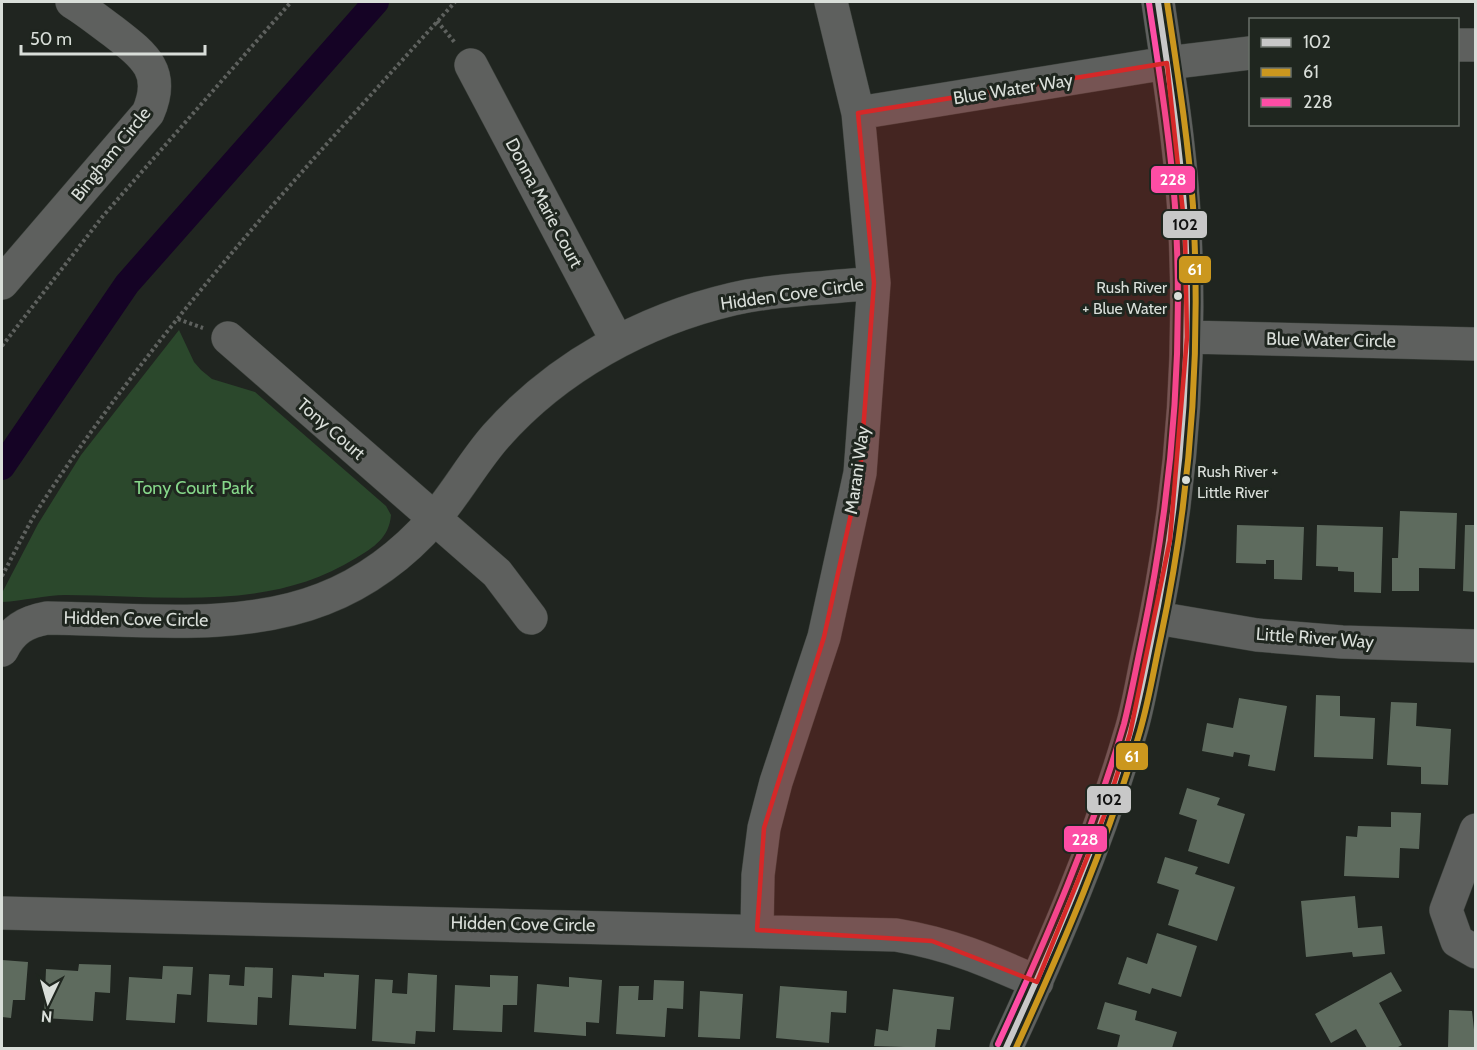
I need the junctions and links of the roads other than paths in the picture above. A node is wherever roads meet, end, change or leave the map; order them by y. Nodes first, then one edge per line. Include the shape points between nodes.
1 (72, 2) edge
2 (831, 2) edge
3 (1158, 2) edge
4 (1459, 45) edge
5 (1476, 45) edge
6 (1249, 54) edge
7 (1167, 63) junction
8 (471, 65) dead end
9 (858, 113) junction
10 (2, 283) edge
11 (874, 283) junction
12 (1187, 337) junction
13 (228, 338) dead end
14 (617, 341) junction
15 (1476, 344) edge
16 (434, 520) junction
17 (531, 618) dead end
18 (1156, 618) junction
19 (1476, 646) edge
20 (2, 650) edge
21 (1476, 830) edge
22 (2, 913) edge
23 (758, 930) junction
24 (1476, 952) edge
25 (1037, 982) junction
26 (1006, 1048) edge

1 - 10 street, Bingham Circle via 141,53 153,71 153,100 148,113
2 - 9 street, Marani Way
3 - 7 street
4 - 5 street
6 - 7 street
7 - 9 street, Blue Water Way
7 - 12 street via 1177,127 1185,231
8 - 14 street, Donna Marie Court
9 - 11 street, Marani Way
11 - 14 street, Hidden Cove Circle via 734,299 666,319
11 - 23 street, Marani Way via 860,473 824,637 764,828 758,875
12 - 15 street, Blue Water Circle
12 - 18 street via 1180,457
13 - 16 street, Tony Court
14 - 16 street, Hidden Cove Circle via 545,388 495,436
16 - 17 street via 497,573
16 - 20 street, Hidden Cove Circle via 402,552 365,578 324,599 290,610 229,620 47,618 18,628
18 - 19 street, Little River Way via 1257,635
18 - 25 street via 1130,734 1104,816
21 - 24 street via 1446,910 1457,941
22 - 23 street, Hidden Cove Circle
23 - 25 street, Hidden Cove Circle via 896,935 932,941 973,953
25 - 26 street

